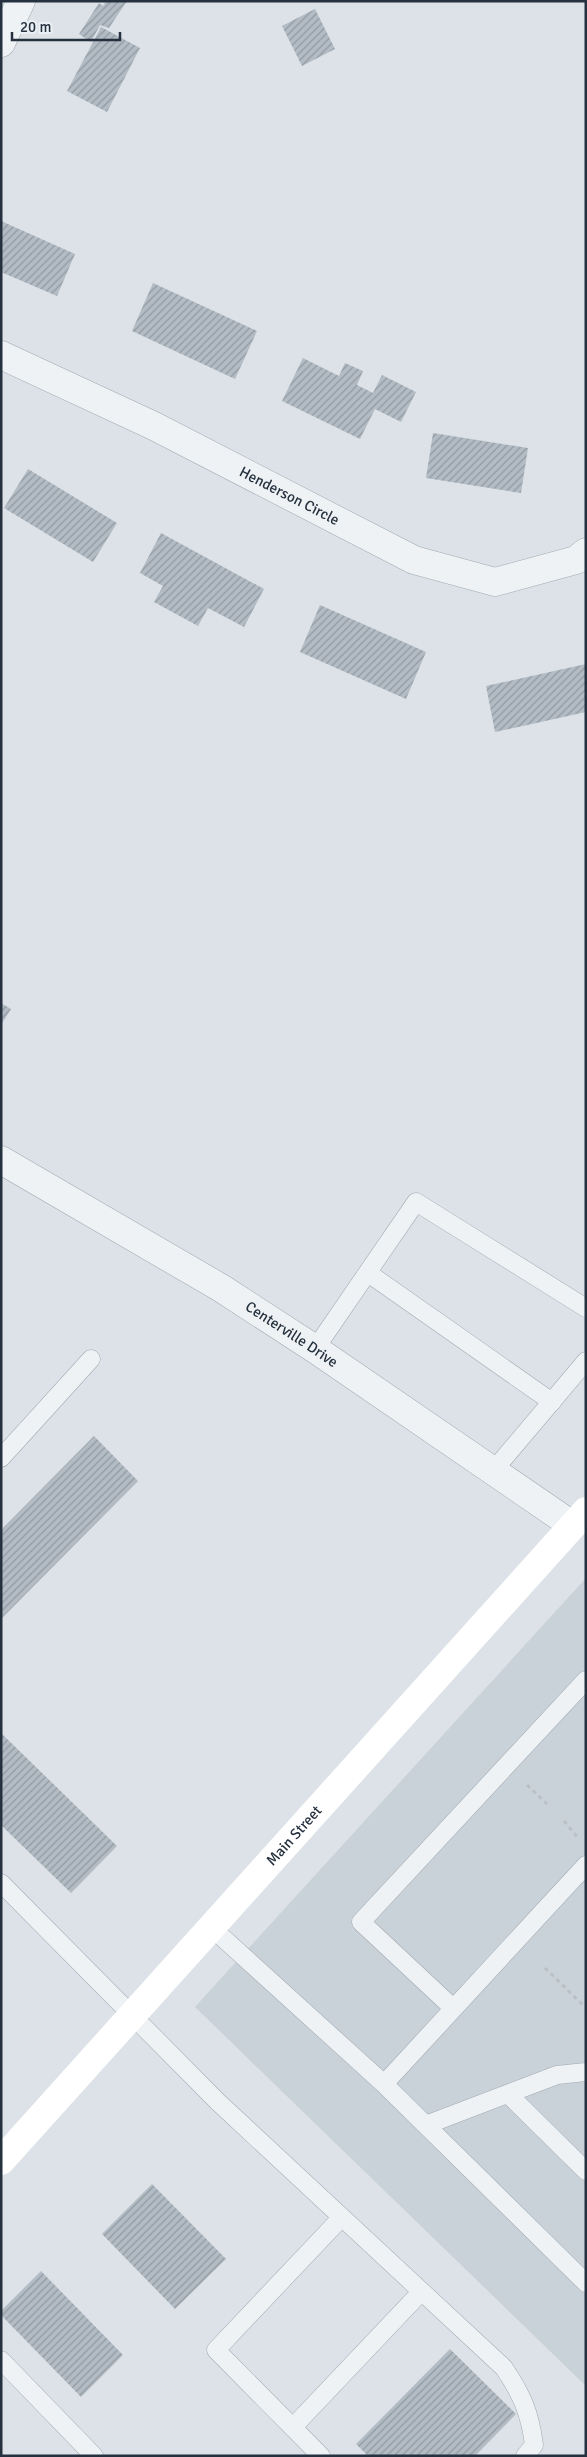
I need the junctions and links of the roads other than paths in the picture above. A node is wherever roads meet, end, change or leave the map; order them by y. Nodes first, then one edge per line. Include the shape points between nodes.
1 (21, 1) edge
2 (1, 43) edge
3 (1, 355) edge
4 (586, 552) edge
5 (1, 1160) edge
6 (368, 1273) junction
7 (586, 1308) edge
8 (315, 1348) junction
9 (91, 1359) dead end
10 (586, 1361) edge
11 (552, 1402) junction
12 (1, 1458) edge
13 (494, 1470) junction
14 (579, 1518) edge
15 (586, 1680) edge
16 (586, 1865) edge
17 (1, 1883) edge
18 (212, 1928) junction
19 (453, 2008) junction
20 (133, 2016) junction
21 (586, 2072) edge
22 (384, 2084) junction
23 (508, 2094) junction
24 (426, 2125) junction
25 (1, 2161) edge
26 (586, 2171) edge
27 (341, 2218) junction
28 (586, 2283) edge
29 (421, 2292) junction
30 (1, 2360) edge
31 (293, 2427) junction
32 (94, 2456) edge
33 (321, 2456) edge
34 (525, 2456) edge

1 - 2 street
3 - 4 street, Henderson Circle via 154,426 414,560 495,582 576,560
5 - 8 street, Centerville Drive via 221,1288
6 - 7 lane via 416,1202
6 - 8 lane
6 - 11 lane
8 - 13 street, Centerville Drive
9 - 12 lane
10 - 11 lane
11 - 13 lane
13 - 14 street, Centerville Drive
14 - 18 main road, Main Street
15 - 19 lane via 361,1922
16 - 19 lane
17 - 20 lane
18 - 20 main road, Main Street
18 - 22 lane
19 - 22 lane
20 - 25 main road, Main Street
20 - 27 lane
21 - 23 lane via 557,2075
22 - 24 lane
23 - 24 lane
23 - 26 lane
24 - 28 lane
27 - 29 lane
27 - 31 lane via 216,2350
29 - 31 lane
29 - 34 lane via 504,2368 521,2394 530,2418 534,2445
30 - 32 lane
31 - 33 lane

